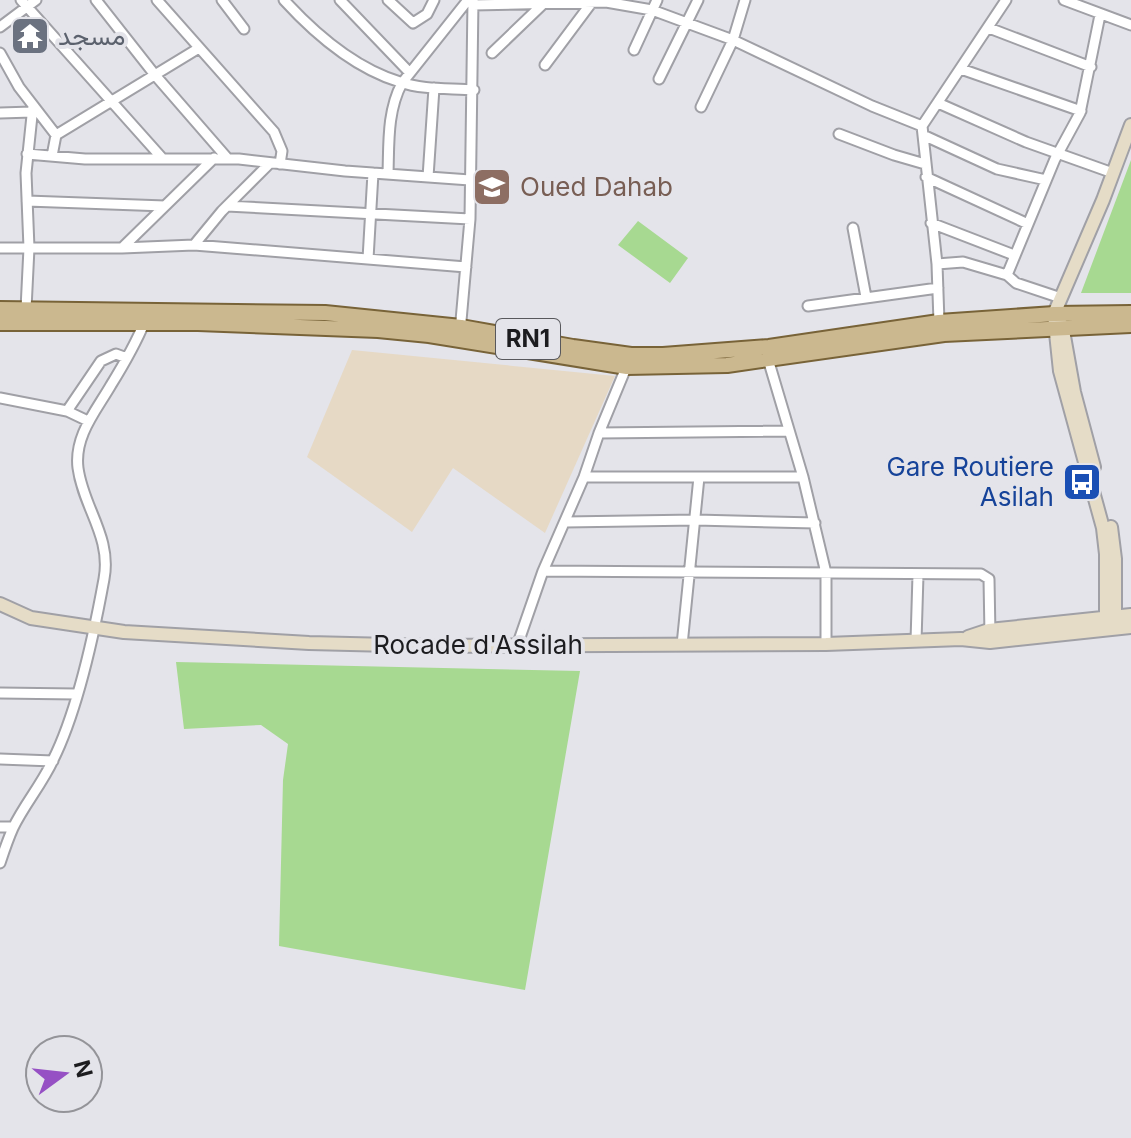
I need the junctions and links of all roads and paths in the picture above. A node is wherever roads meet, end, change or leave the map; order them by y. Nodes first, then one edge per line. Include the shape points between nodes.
1 (36, 0) edge
2 (96, 0) edge
3 (157, 0) edge
4 (222, 0) edge
5 (284, 0) edge
6 (340, 0) edge
7 (388, 0) edge
8 (434, 0) edge
9 (657, 0) edge
10 (698, 0) edge
11 (745, 0) edge
12 (1006, 0) edge
13 (1064, 0) edge
14 (471, 2) edge
15 (545, 2) edge
16 (592, 2) edge
17 (23, 3) edge
18 (652, 10) junction
19 (1100, 15) junction
20 (687, 22) junction
21 (1131, 25) edge
22 (0, 27) edge
23 (989, 28) junction
24 (244, 29) dead end
25 (733, 40) junction
26 (199, 48) junction
27 (634, 50) dead end
28 (0, 53) edge
29 (492, 53) dead end
30 (545, 65) dead end
31 (4, 67) edge
32 (1091, 67) junction
33 (961, 69) junction
34 (410, 73) junction
35 (155, 75) junction
36 (659, 79) dead end
37 (402, 83) junction
38 (434, 88) junction
39 (474, 90) junction
40 (113, 100) junction
41 (938, 103) junction
42 (701, 107) dead end
43 (32, 109) junction
44 (1081, 111) junction
45 (0, 113) edge
46 (1131, 125) edge
47 (922, 130) junction
48 (839, 134) dead end
49 (56, 135) junction
50 (1058, 153) junction
51 (27, 154) junction
52 (52, 156) junction
53 (162, 158) junction
54 (214, 158) junction
55 (228, 159) junction
56 (275, 163) junction
57 (925, 164) junction
58 (373, 173) junction
59 (1113, 173) junction
60 (388, 174) junction
61 (428, 177) junction
62 (926, 177) junction
63 (470, 180) junction
64 (1046, 180) junction
65 (27, 201) junction
66 (165, 206) junction
67 (227, 206) junction
68 (371, 214) junction
69 (470, 219) junction
70 (931, 223) junction
71 (1028, 224) junction
72 (853, 228) dead end
73 (194, 245) junction
74 (0, 248) edge
75 (29, 248) junction
76 (122, 248) junction
77 (1014, 255) junction
78 (368, 259) junction
79 (937, 264) junction
80 (466, 267) junction
81 (1007, 275) junction
82 (938, 288) junction
83 (866, 297) junction
84 (808, 306) dead end
85 (0, 309) edge
86 (26, 309) junction
87 (1131, 313) edge
88 (1059, 314) junction
89 (147, 317) junction
90 (939, 322) junction
91 (0, 323) edge
92 (1131, 325) edge
93 (460, 334) junction
94 (127, 358) junction
95 (768, 359) junction
96 (629, 361) junction
97 (0, 398) edge
98 (67, 411) junction
99 (88, 421) junction
100 (788, 431) junction
101 (599, 433) junction
102 (584, 477) junction
103 (699, 477) junction
104 (803, 477) junction
105 (696, 520) junction
106 (565, 522) junction
107 (815, 523) junction
108 (543, 571) junction
109 (826, 573) junction
110 (691, 574) junction
111 (918, 575) junction
112 (0, 604) edge
113 (1131, 615) edge
114 (1111, 617) junction
115 (1131, 627) edge
116 (92, 628) junction
117 (990, 636) junction
118 (916, 641) junction
119 (826, 644) junction
120 (682, 645) junction
121 (517, 646) junction
122 (0, 693) edge
123 (76, 694) junction
124 (0, 759) edge
125 (53, 761) junction
126 (0, 827) edge
127 (13, 827) junction
128 (0, 863) edge

1 - 17 street
2 - 35 street
3 - 26 street
4 - 24 street
5 - 37 street via 341,52
6 - 34 street
7 - 8 street via 413,23 427,14
9 - 18 street
10 - 20 street
11 - 25 street
12 - 23 street
13 - 19 street
14 - 15 street
14 - 34 street
14 - 39 street
15 - 16 street
15 - 29 street
16 - 18 street
16 - 30 street
17 - 22 street
17 - 40 street
18 - 20 street
18 - 27 street
19 - 21 street
19 - 32 street
20 - 25 street
20 - 36 street
23 - 32 street
23 - 33 street
25 - 42 street
25 - 47 street
26 - 35 street
26 - 56 street via 274,132 282,151
28 - 31 street
31 - 43 street
32 - 44 street
33 - 41 street
33 - 44 street
34 - 37 street
35 - 40 street
35 - 55 street
37 - 38 street
37 - 60 street via 392,107
38 - 39 street
38 - 61 street
39 - 63 street
40 - 49 street
40 - 53 street
41 - 47 street
41 - 50 street
43 - 45 street
43 - 49 street
43 - 51 street
44 - 50 street
46 - 59 street
47 - 57 street
47 - 64 street via 997,169
48 - 57 street
49 - 52 street
50 - 59 street
50 - 64 street
51 - 52 street
51 - 65 street
52 - 53 street
53 - 54 street
54 - 55 street
54 - 66 street
55 - 56 street
56 - 58 street
56 - 67 street
57 - 62 street
58 - 60 street
58 - 68 street
59 - 88 street
60 - 61 street
61 - 63 street
62 - 70 street
62 - 71 street
63 - 69 street
64 - 71 street
65 - 66 street
65 - 75 street
66 - 76 street
67 - 68 street
67 - 73 street
68 - 69 street
68 - 78 street
69 - 80 street
70 - 77 street
70 - 79 street
71 - 77 street
72 - 83 street
73 - 76 street
73 - 78 street
74 - 75 street
75 - 76 street
75 - 86 street
77 - 81 street
78 - 80 street
79 - 81 street via 963,262
79 - 82 street
80 - 93 street
81 - 88 street
82 - 83 street
82 - 90 street
83 - 84 street
85 - 86 main road, RN1
86 - 89 main road, RN1
87 - 88 main road, RN1
88 - 90 main road, RN1
88 - 92 main road, RN1
88 - 95 main road, RN1
88 - 114 street via 1060,371 1103,528
89 - 91 main road, RN1
89 - 93 main road, RN1
89 - 94 street
90 - 96 main road, RN1
93 - 96 main road, RN1
94 - 98 street via 116,354 101,361
94 - 99 street
95 - 96 main road, RN1 via 727,365
95 - 100 street
96 - 101 street
97 - 98 street
98 - 99 street
99 - 116 street via 78,467 105,544 106,562
100 - 101 street
100 - 104 street
101 - 102 street
102 - 103 street
102 - 106 street
103 - 104 street
103 - 105 street
104 - 107 street
105 - 106 street
105 - 107 street
105 - 110 street
106 - 108 street
107 - 109 street
108 - 110 street
108 - 121 street
109 - 110 street
109 - 111 street
109 - 119 street
110 - 120 street
111 - 117 street via 986,575
111 - 118 street
112 - 116 street, Rocade d'Assilah via 31,618
113 - 114 street, Rocade d'Assilah
114 - 117 street, Rocade d'Assilah
115 - 117 street, Rocade d'Assilah
116 - 121 street, Rocade d'Assilah via 294,643
116 - 123 street
117 - 118 street, Rocade d'Assilah
118 - 119 street, Rocade d'Assilah
119 - 120 street, Rocade d'Assilah
120 - 121 street, Rocade d'Assilah
122 - 123 street
123 - 125 street
124 - 125 street
125 - 127 street
126 - 127 street
127 - 128 street

